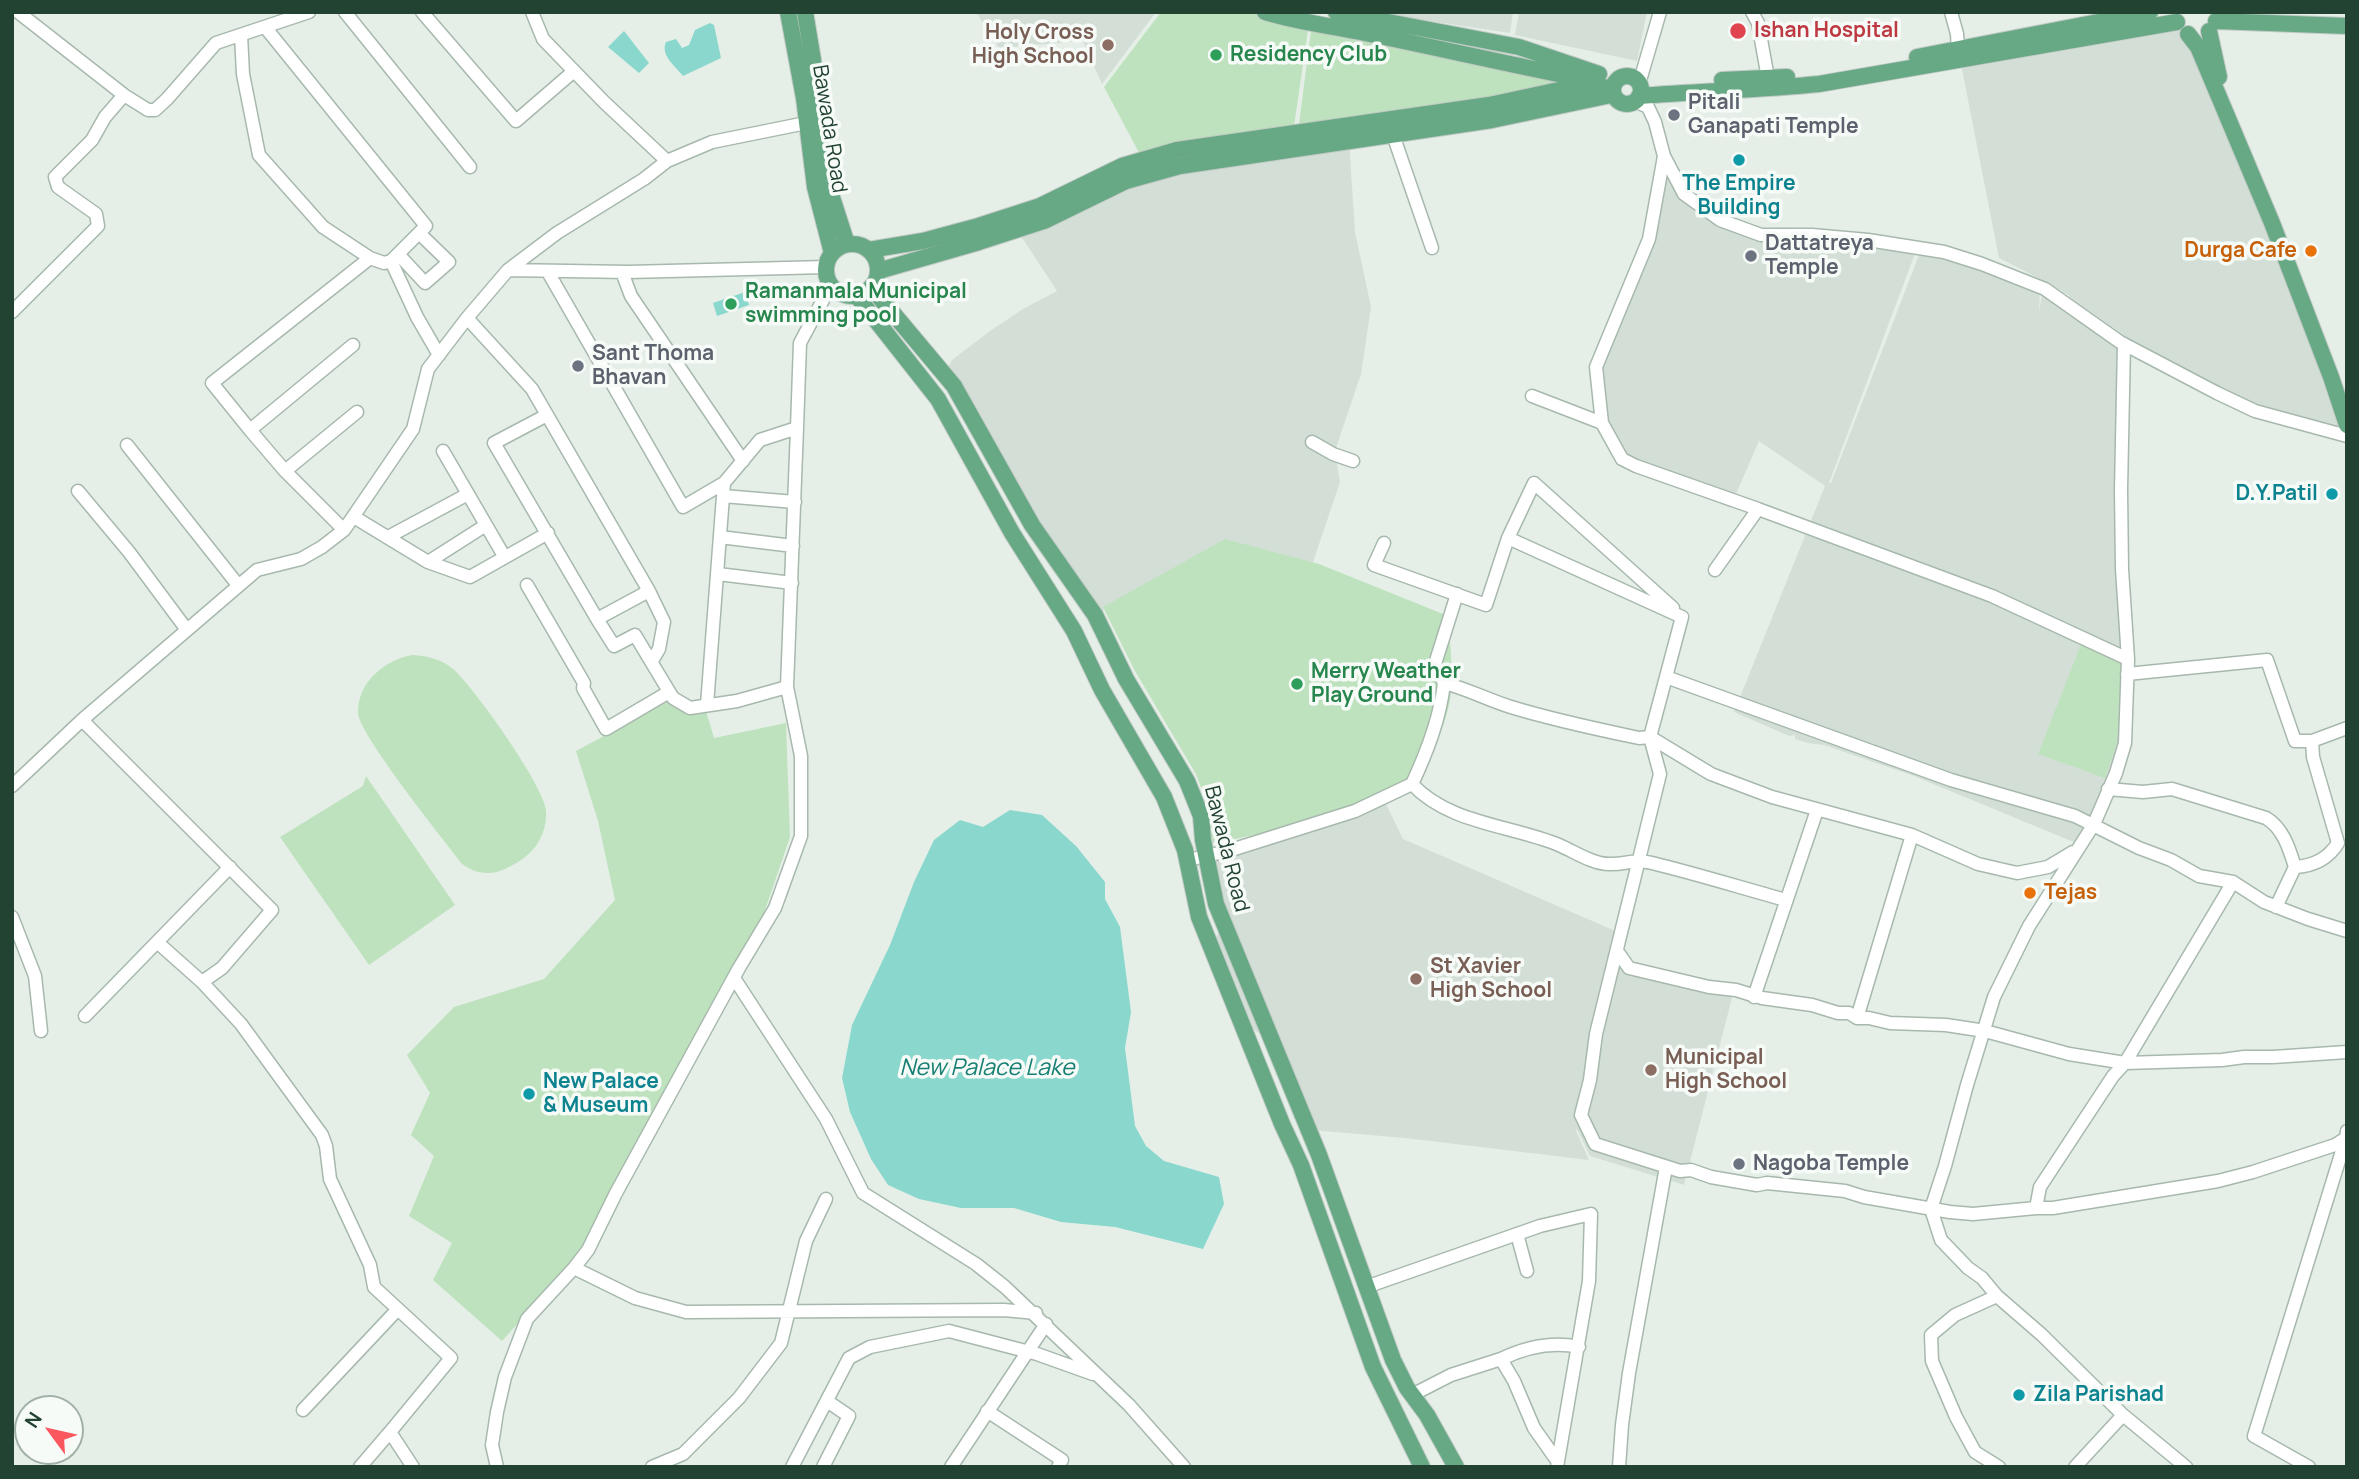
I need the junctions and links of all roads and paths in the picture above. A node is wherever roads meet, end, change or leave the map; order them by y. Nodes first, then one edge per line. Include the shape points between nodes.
1 (18, 12) edge
2 (309, 12) edge
3 (345, 12) edge
4 (422, 12) edge
5 (532, 12) edge
6 (788, 12) edge
7 (805, 12) edge
8 (1265, 12) edge
9 (1336, 12) edge
10 (1660, 12) edge
11 (1752, 12) edge
12 (1951, 12) edge
13 (2150, 12) edge
14 (2214, 21) edge
15 (2180, 23) edge
16 (2347, 26) edge
17 (265, 27) junction
18 (241, 35) junction
19 (1958, 50) junction
20 (574, 71) junction
21 (1768, 78) junction
22 (1614, 87) junction
23 (1638, 92) junction
24 (124, 95) junction
25 (806, 123) junction
26 (1391, 126) junction
27 (1664, 156) junction
28 (667, 161) junction
29 (470, 167) dead end
30 (419, 233) junction
31 (847, 244) junction
32 (1432, 248) dead end
33 (869, 250) junction
34 (370, 258) junction
35 (395, 258) junction
36 (829, 260) junction
37 (508, 270) junction
38 (878, 271) junction
39 (548, 272) junction
40 (622, 272) junction
41 (831, 285) junction
42 (871, 287) junction
43 (856, 295) junction
44 (12, 312) edge
45 (467, 318) junction
46 (2124, 344) junction
47 (353, 345) dead end
48 (439, 355) junction
49 (1532, 396) dead end
50 (2347, 401) edge
51 (357, 412) dead end
52 (547, 415) junction
53 (1602, 423) junction
54 (2347, 425) edge
55 (797, 428) junction
56 (250, 430) junction
57 (2347, 436) edge
58 (1312, 442) dead end
59 (127, 445) dead end
60 (443, 451) dead end
61 (743, 461) junction
62 (1353, 461) dead end
63 (285, 471) junction
64 (723, 489) junction
65 (78, 491) dead end
66 (468, 494) junction
67 (795, 502) junction
68 (1758, 509) junction
69 (354, 517) junction
70 (486, 525) junction
71 (344, 530) junction
72 (548, 533) junction
73 (388, 537) junction
74 (720, 537) junction
75 (1508, 538) junction
76 (1384, 543) dead end
77 (793, 545) junction
78 (504, 556) junction
79 (428, 562) junction
80 (1715, 570) dead end
81 (718, 574) junction
82 (792, 583) junction
83 (239, 585) junction
84 (527, 585) dead end
85 (649, 592) junction
86 (1457, 594) junction
87 (1682, 617) junction
88 (597, 619) junction
89 (187, 630) junction
90 (2128, 659) junction
91 (652, 661) junction
92 (2127, 674) junction
93 (1666, 677) junction
94 (1444, 683) junction
95 (788, 687) junction
96 (669, 692) junction
97 (707, 705) junction
98 (82, 720) junction
99 (2347, 728) edge
100 (1650, 737) junction
101 (2312, 741) junction
102 (1412, 785) junction
103 (12, 786) edge
104 (2108, 789) junction
105 (1817, 810) junction
106 (2094, 824) junction
107 (1912, 835) junction
108 (2347, 849) edge
109 (2077, 850) junction
110 (2331, 855) junction
111 (1206, 856) junction
112 (1188, 860) junction
113 (1638, 860) junction
114 (230, 867) junction
115 (2295, 867) junction
116 (2233, 882) junction
117 (1786, 900) junction
118 (2276, 907) junction
119 (12, 917) edge
120 (2347, 931) edge
121 (157, 942) junction
122 (1617, 951) junction
123 (734, 978) junction
124 (202, 982) junction
125 (1754, 997) junction
126 (85, 1016) dead end
127 (1857, 1018) junction
128 (41, 1031) dead end
129 (1985, 1031) junction
130 (2347, 1052) edge
131 (2125, 1063) junction
132 (2347, 1131) edge
133 (2346, 1138) edge
134 (1666, 1167) junction
135 (826, 1199) dead end
136 (2036, 1208) junction
137 (1930, 1209) junction
138 (1517, 1234) junction
139 (575, 1268) junction
140 (1527, 1271) dead end
141 (1366, 1287) junction
142 (1997, 1296) junction
143 (398, 1309) junction
144 (789, 1310) junction
145 (1036, 1313) junction
146 (1046, 1324) junction
147 (1578, 1347) junction
148 (1028, 1352) junction
149 (1501, 1359) junction
150 (1098, 1376) junction
151 (1412, 1395) junction
152 (827, 1401) junction
153 (303, 1410) dead end
154 (987, 1411) junction
155 (2123, 1415) junction
156 (390, 1432) junction
157 (1558, 1464) edge
158 (954, 1466) edge
159 (360, 1467) edge
160 (413, 1467) edge
161 (497, 1467) edge
162 (652, 1467) edge
163 (792, 1467) edge
164 (823, 1467) edge
165 (1058, 1467) edge
166 (1184, 1467) edge
167 (1422, 1467) edge
168 (1456, 1467) edge
169 (1619, 1467) edge
170 (1999, 1467) edge
171 (2075, 1467) edge
172 (2186, 1467) edge
173 (2309, 1467) edge

1 - 24 street
2 - 17 street
3 - 29 street
4 - 20 street via 516,121
5 - 20 street via 543,39
6 - 25 main road, Bawada Road
7 - 31 main road via 826,179
8 - 22 main road
9 - 22 main road via 1519,47
10 - 23 street
11 - 21 street
12 - 19 street
13 - 19 main road
14 - 15 main road via 2195,36
14 - 16 main road
14 - 50 main road via 2215,63 2221,84 2281,222
15 - 23 main road via 1819,84
15 - 54 main road via 2198,47 2272,223
17 - 18 street
17 - 30 street via 426,226
18 - 24 street via 216,43 155,110
18 - 34 street via 243,74 259,155 323,227
19 - 21 main road
20 - 28 street
21 - 23 main road via 1700,81
22 - 23 main road via 1629,77
22 - 23 main road via 1622,104
22 - 26 main road via 1559,90
23 - 27 street via 1655,122
24 - 44 street via 92,140 55,177 58,187 96,215 98,226
25 - 28 street via 712,142
25 - 36 main road, Bawada Road
26 - 32 street
26 - 33 main road via 1177,150 1122,166 1040,206 923,242
26 - 38 main road via 1180,166 1126,181 1044,220
27 - 46 street via 1684,194 1720,220 1761,235 1867,240 1944,252 2057,296
27 - 53 street via 1648,239 1596,367
28 - 37 street
30 - 35 street
30 - 35 street via 449,262 425,283
31 - 33 main road
31 - 36 main road
33 - 38 main road
34 - 35 street via 384,263
34 - 56 street via 212,383
35 - 48 street via 417,317
36 - 40 street
36 - 41 main road
37 - 39 street
37 - 45 street
38 - 42 main road
39 - 40 street
39 - 64 street via 683,507
40 - 61 street via 631,296
41 - 43 main road via 842,294
41 - 55 street via 800,343
42 - 43 main road
42 - 111 main road, Bawada Road via 954,386 1032,525 1095,615 1126,679 1187,781 1201,816
43 - 112 main road via 938,399 1012,533 1074,631 1102,690 1164,797
45 - 48 street
45 - 52 street via 533,389
46 - 57 street via 2254,411
46 - 90 street via 2122,569
47 - 56 street
48 - 69 street via 428,369 413,429
49 - 53 street
51 - 63 street
52 - 72 street via 494,443
52 - 85 street
53 - 68 street via 1622,459
55 - 61 street via 760,440
55 - 67 street
56 - 63 street
58 - 62 street
59 - 83 street
60 - 66 street
61 - 64 street
63 - 71 street
64 - 67 street
64 - 74 street
65 - 89 street
66 - 70 street
66 - 73 street
67 - 77 street
68 - 80 street
68 - 90 street via 1992,596
69 - 71 street
69 - 73 street
70 - 78 street
70 - 79 street
71 - 83 street via 301,559 257,570
72 - 78 street
72 - 88 street
73 - 79 street
74 - 77 street
74 - 81 street
75 - 86 street via 1486,605
75 - 87 street
75 - 87 street via 1534,483
76 - 86 street via 1374,565
77 - 82 street
78 - 79 street via 470,577
81 - 82 street
81 - 97 street
82 - 95 street
83 - 89 street
84 - 96 street via 607,729
85 - 88 street
85 - 91 street via 664,622
86 - 94 street via 1435,664
87 - 93 street
88 - 91 street via 614,646 635,635
89 - 98 street
90 - 92 street
91 - 96 street
92 - 101 street via 2266,660 2295,741
92 - 104 street via 2125,743
93 - 100 street
93 - 106 street via 1951,780
94 - 100 street via 1566,723
94 - 102 street via 1436,724
95 - 97 street
95 - 123 street via 800,756 801,836 775,908
96 - 97 street via 690,708
98 - 103 street
98 - 114 street
99 - 101 street
100 - 105 street via 1711,774
100 - 113 street via 1660,774
101 - 110 street via 2338,843
102 - 111 street via 1355,811
102 - 113 street via 1437,805 1591,859 1609,864
104 - 106 street
104 - 115 street via 2172,789 2266,818 2277,824
105 - 107 street
105 - 117 street
106 - 109 street
106 - 116 street via 2199,876
107 - 109 street via 1978,864 2017,873 2048,867
107 - 127 street
108 - 110 street
109 - 129 street via 2011,961
110 - 115 street
111 - 112 street
111 - 141 main road, Bawada Road via 1216,904 1312,1137
112 - 167 main road via 1202,927 1301,1165 1374,1367
113 - 117 street
113 - 122 street
114 - 121 street
114 - 124 street via 272,909 222,968
115 - 118 street
116 - 118 street
116 - 131 street
117 - 125 street
118 - 120 street
119 - 128 street via 35,976
121 - 124 street
121 - 126 street
122 - 125 street via 1629,968
122 - 134 street via 1581,1115 1595,1144
123 - 139 street
123 - 145 street via 826,1119 863,1193 976,1264
124 - 143 street via 241,1024 321,1136 330,1180 370,1265 374,1287
125 - 127 street via 1812,1005
127 - 129 street
129 - 131 street via 2069,1054
129 - 137 street
130 - 131 street
131 - 136 street via 2039,1187
132 - 133 street
133 - 136 street via 2218,1181
133 - 173 street via 2254,1436
134 - 137 street via 1757,1185 1845,1191
134 - 169 street via 1629,1373
135 - 144 street via 806,1241
136 - 137 street via 1973,1214
137 - 142 street via 1941,1240
138 - 140 street
138 - 141 street
138 - 147 street via 1591,1214 1589,1280
139 - 144 street via 635,1298 686,1312
139 - 161 street via 527,1319 497,1412 492,1445
141 - 151 main road, Bawada Road via 1392,1358
142 - 155 street
142 - 170 street via 1955,1315 1931,1335 1932,1361 1956,1417 1975,1452
143 - 153 street
143 - 156 street via 451,1358
144 - 145 street
144 - 162 street via 781,1343 739,1398 682,1454
145 - 146 street
146 - 148 street
146 - 150 street
147 - 149 street via 1561,1343 1525,1348
147 - 157 street
148 - 150 street
148 - 152 street via 949,1331 870,1347 849,1358
148 - 154 street
149 - 151 street via 1451,1375
149 - 157 street via 1534,1428
150 - 166 street
151 - 168 main road, Bawada Road
152 - 163 street
152 - 164 street via 849,1416
154 - 158 street
154 - 165 street via 1062,1460
155 - 171 street
155 - 172 street
156 - 159 street
156 - 160 street

